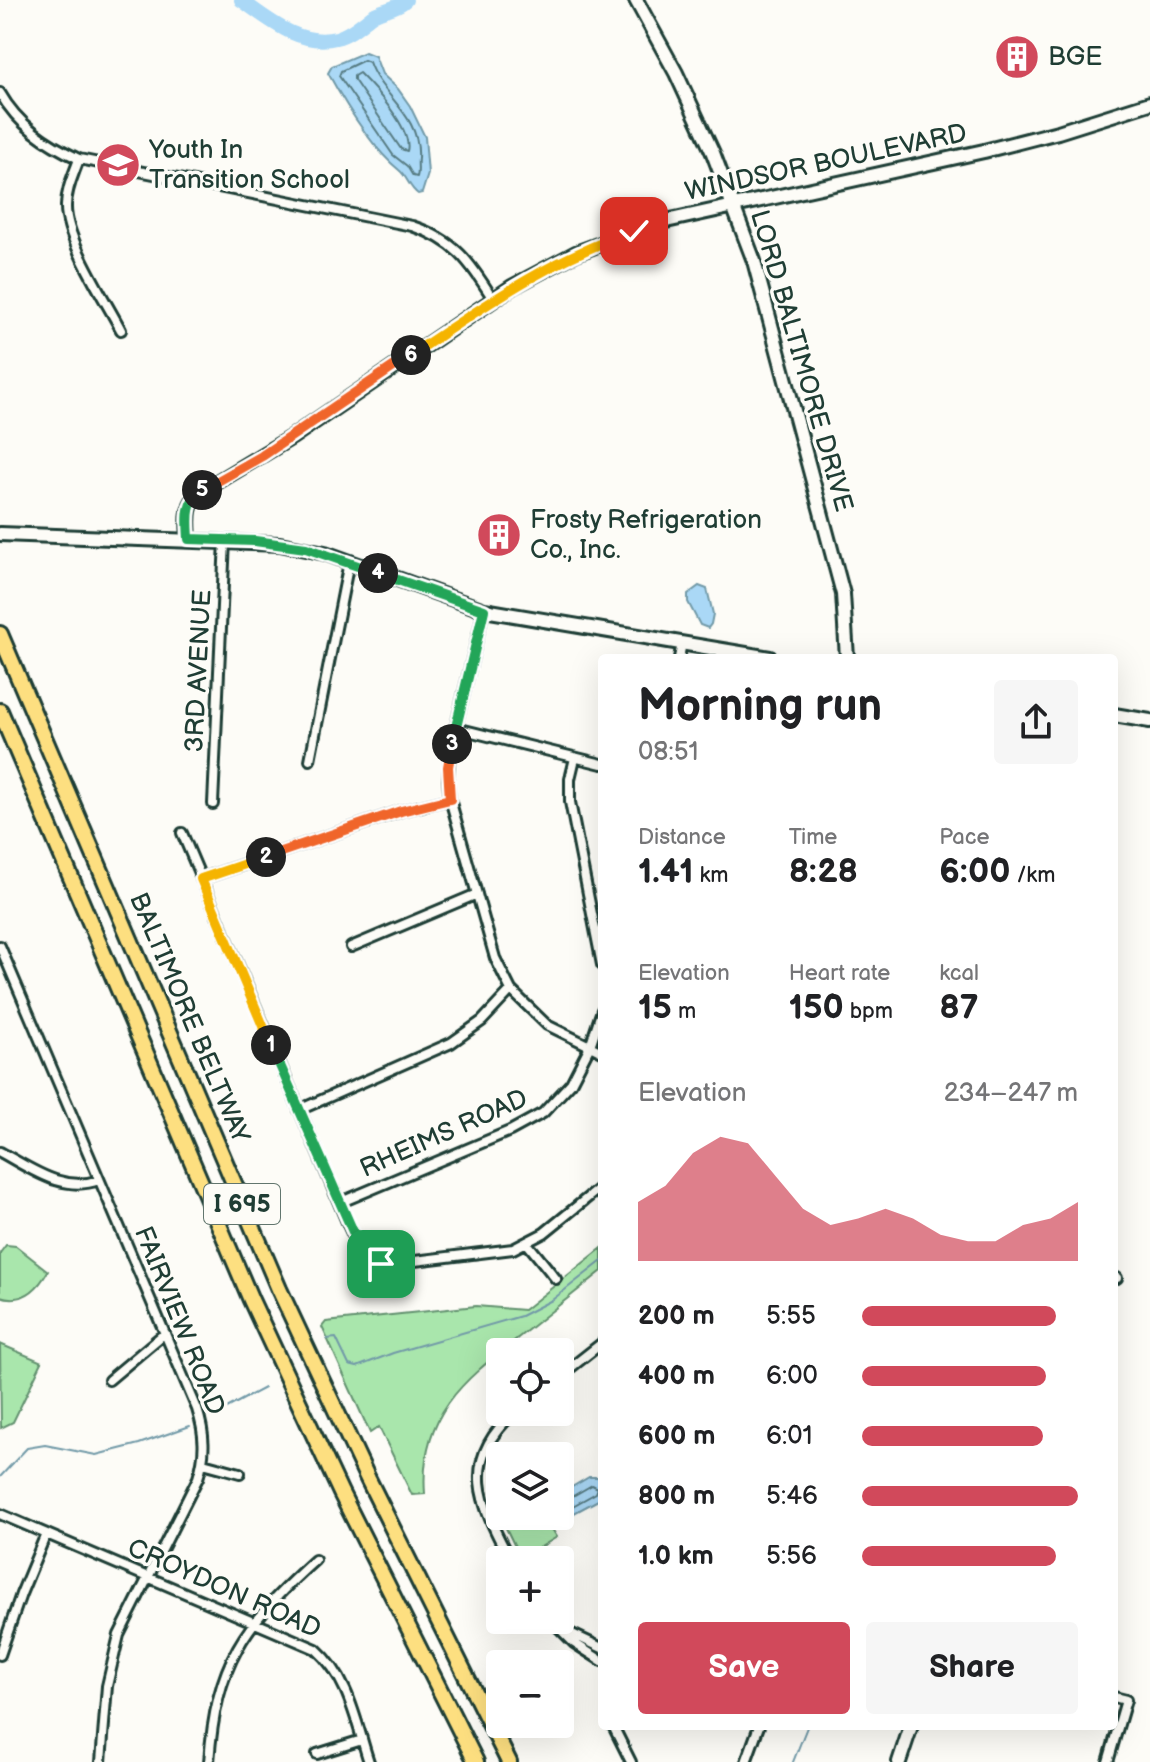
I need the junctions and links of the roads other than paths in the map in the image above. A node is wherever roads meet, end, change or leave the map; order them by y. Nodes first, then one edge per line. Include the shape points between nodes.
1 (636, 0) edge
2 (0, 93) edge
3 (1150, 103) edge
4 (79, 159) junction
5 (734, 206) junction
6 (493, 299) junction
7 (121, 330) dead end
8 (0, 534) edge
9 (189, 539) junction
10 (225, 540) junction
11 (349, 562) junction
12 (484, 610) junction
13 (0, 634) edge
14 (682, 643) junction
15 (680, 654) edge
16 (747, 654) edge
17 (847, 654) edge
18 (0, 711) edge
19 (1118, 716) edge
20 (1150, 721) edge
21 (456, 728) junction
22 (575, 758) junction
23 (310, 760) dead end
24 (598, 763) edge
25 (450, 799) junction
26 (213, 804) dead end
27 (182, 833) dead end
28 (201, 879) junction
29 (477, 894) junction
30 (598, 945) edge
31 (351, 947) dead end
32 (1, 950) edge
33 (511, 990) junction
34 (598, 1022) edge
35 (590, 1046) junction
36 (598, 1050) edge
37 (299, 1110) junction
38 (0, 1152) edge
39 (99, 1180) junction
40 (598, 1189) edge
41 (339, 1203) junction
42 (527, 1243) junction
43 (556, 1279) dead end
44 (165, 1333) junction
45 (598, 1346) edge
46 (574, 1365) edge
47 (109, 1380) dead end
48 (502, 1426) edge
49 (203, 1463) junction
50 (240, 1473) dead end
51 (0, 1514) edge
52 (46, 1534) junction
53 (503, 1546) edge
54 (315, 1560) dead end
55 (147, 1576) junction
56 (254, 1621) junction
57 (574, 1633) edge
58 (565, 1634) edge
59 (598, 1646) edge
60 (0, 1655) edge
61 (598, 1658) edge
62 (1118, 1698) edge
63 (1118, 1728) edge
64 (615, 1730) edge
65 (758, 1730) edge
66 (910, 1730) edge
67 (1117, 1730) edge
68 (362, 1740) junction
69 (317, 1754) dead end
70 (101, 1762) edge
71 (209, 1762) edge
72 (369, 1762) edge
73 (476, 1762) edge
74 (509, 1762) edge
75 (631, 1762) edge
76 (746, 1762) edge
77 (899, 1762) edge
78 (1108, 1762) edge

1 - 5 main road, LORD BALTIMORE DRIVE via 692,106
2 - 4 street via 31,130
3 - 5 main road, WINDSOR BOULEVARD via 984,151
4 - 6 street via 412,226 453,245
4 - 7 street via 67,194 67,218
5 - 6 main road, WINDSOR BOULEVARD via 617,237 554,264
5 - 17 main road, LORD BALTIMORE DRIVE via 768,307 837,570
6 - 9 main road, WINDSOR BOULEVARD via 292,437 202,491 188,510
8 - 9 main road
9 - 10 main road
10 - 11 main road via 306,548
10 - 26 street, 3RD AVENUE
11 - 12 main road
11 - 23 street
12 - 14 main road
12 - 21 street
13 - 74 highway, BALTIMORE BELTWAY / I 695 via 290,1314
14 - 15 street
14 - 16 main road
18 - 73 highway, BALTIMORE BELTWAY / I 695 via 251,1300 347,1507
19 - 20 main road
21 - 22 street
21 - 25 street via 448,767
22 - 24 street
22 - 30 street via 570,802
25 - 28 street
25 - 29 street
27 - 28 street
28 - 37 street
29 - 31 street
29 - 33 street via 495,958
32 - 39 street, FAIRVIEW ROAD
33 - 35 street via 547,1025
33 - 37 street via 482,1021 451,1043
34 - 35 street, RHEIMS ROAD
35 - 36 street
35 - 41 street, RHEIMS ROAD via 559,1099 527,1123
37 - 41 street
38 - 39 street via 61,1183
39 - 44 street, FAIRVIEW ROAD
40 - 42 street
41 - 42 street via 361,1250 381,1264 487,1254
42 - 43 street
44 - 47 street
44 - 49 street, FAIRVIEW ROAD via 202,1427
45 - 46 street
48 - 53 street via 492,1437 480,1478 483,1505
49 - 50 street
49 - 55 street, FAIRVIEW ROAD
51 - 52 street, CROYDON ROAD
52 - 55 street, CROYDON ROAD
52 - 60 street
54 - 56 street
55 - 56 street, CROYDON ROAD
55 - 70 street, FAIRVIEW ROAD via 109,1670
56 - 68 street, CROYDON ROAD via 300,1640 328,1660 344,1685
56 - 71 street via 222,1683
57 - 59 street
58 - 61 street
62 - 63 street via 1126,1700
64 - 75 street
65 - 76 street
66 - 77 main road
67 - 78 street
68 - 69 street
68 - 72 street, CROYDON ROAD

